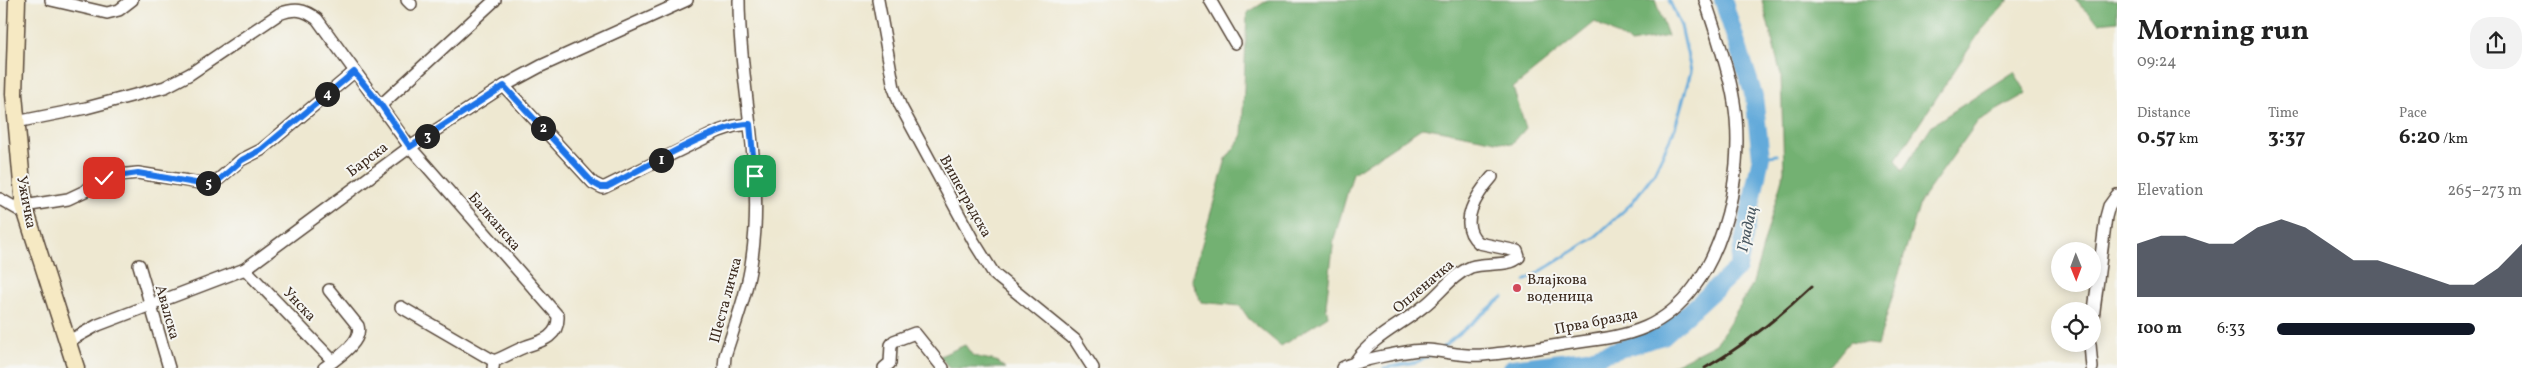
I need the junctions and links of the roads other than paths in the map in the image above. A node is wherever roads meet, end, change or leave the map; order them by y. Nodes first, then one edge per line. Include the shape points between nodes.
1 (17, 0) edge
2 (51, 0) edge
3 (132, 0) edge
4 (495, 0) edge
5 (687, 0) edge
6 (739, 0) edge
7 (878, 0) edge
8 (1210, 0) edge
9 (1705, 0) edge
10 (1235, 42) dead end
11 (354, 72) junction
12 (504, 86) junction
13 (381, 105) junction
14 (16, 122) junction
15 (750, 124) junction
16 (410, 147) junction
17 (1492, 177) dead end
18 (2117, 195) edge
19 (0, 199) edge
20 (25, 210) junction
21 (139, 265) dead end
22 (245, 269) junction
23 (329, 290) dead end
24 (2095, 302) edge
25 (150, 305) junction
26 (401, 307) dead end
27 (1383, 335) junction
28 (67, 342) junction
29 (2091, 352) edge
30 (1392, 356) junction
31 (1355, 362) junction
32 (1481, 362) edge
33 (329, 364) edge
34 (494, 364) edge
35 (76, 368) edge
36 (169, 368) edge
37 (724, 368) edge
38 (884, 368) edge
39 (943, 368) edge
40 (1093, 368) edge
41 (1342, 368) edge
42 (2092, 368) edge

1 - 14 main road, Ужичка
2 - 3 street via 107,13 119,10
4 - 13 street
5 - 12 street, Барска
6 - 15 street, Шеста личка
7 - 40 street, Вишеградска via 900,105 974,242 994,274 1075,340
8 - 10 street
9 - 32 street, Прва бразда via 1734,101 1738,149 1723,233 1702,277 1677,307 1647,327
11 - 13 street, Балканска
11 - 14 street, Балканска via 318,19 307,12 294,10 279,14 190,74 165,87
11 - 20 street via 261,150 242,160 219,180 201,184 138,173 117,175 94,182 85,191 68,199
12 - 15 street via 593,183 603,188 719,131
12 - 16 street, Барска
13 - 16 street, Балканска
14 - 20 main road, Ужичка
15 - 37 street, Шеста личка via 755,176 753,256
16 - 22 street, Барска
16 - 34 street, Балканска via 558,316 551,336
17 - 27 street, Опленачка via 1472,206 1471,230 1479,242 1517,251 1519,257 1508,263 1481,263 1466,270
18 - 24 street via 2106,217
19 - 20 street
20 - 28 main road, Ужичка
21 - 25 street, Авалска
22 - 25 street, Барска
22 - 33 street, Унска
23 - 33 street via 360,332 356,340
25 - 28 street, Барска via 98,325
25 - 36 street, Авалска
26 - 34 street
27 - 30 street
27 - 31 street, Опленачка
28 - 35 main road, Ужичка
29 - 42 street
30 - 31 street, Прва бразда
30 - 32 street, Прва бразда via 1430,350
31 - 41 street, Прва бразда
38 - 39 street via 890,363 894,341 915,333

